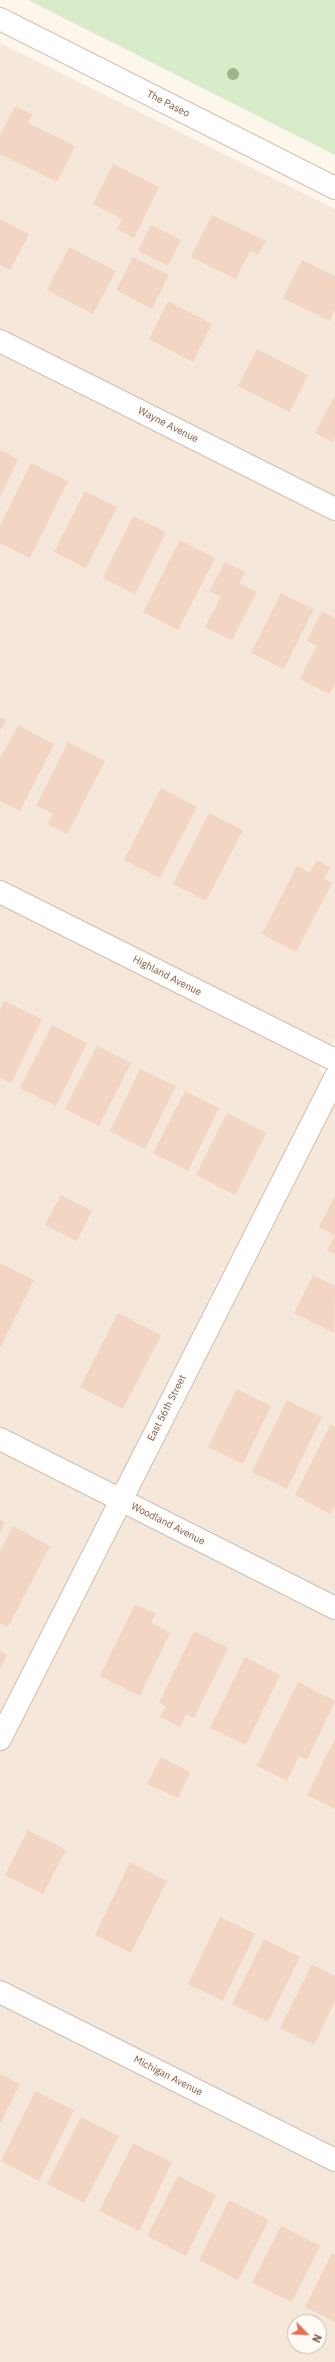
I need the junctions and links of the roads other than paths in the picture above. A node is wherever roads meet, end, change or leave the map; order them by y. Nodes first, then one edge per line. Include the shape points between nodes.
1 (0, 19) edge
2 (335, 188) edge
3 (0, 341) edge
4 (335, 509) edge
5 (0, 892) edge
6 (335, 1060) edge
7 (335, 1078) edge
8 (0, 1439) edge
9 (121, 1500) junction
10 (335, 1608) edge
11 (0, 1740) edge
12 (0, 1992) edge
13 (335, 2160) edge

1 - 2 street, The Paseo
3 - 4 street, Wayne Avenue
5 - 6 street, Highland Avenue
7 - 9 street, East 56th Street
8 - 9 street, Woodland Avenue
9 - 10 street, Woodland Avenue
9 - 11 street, East 56th Street
12 - 13 street, Michigan Avenue

